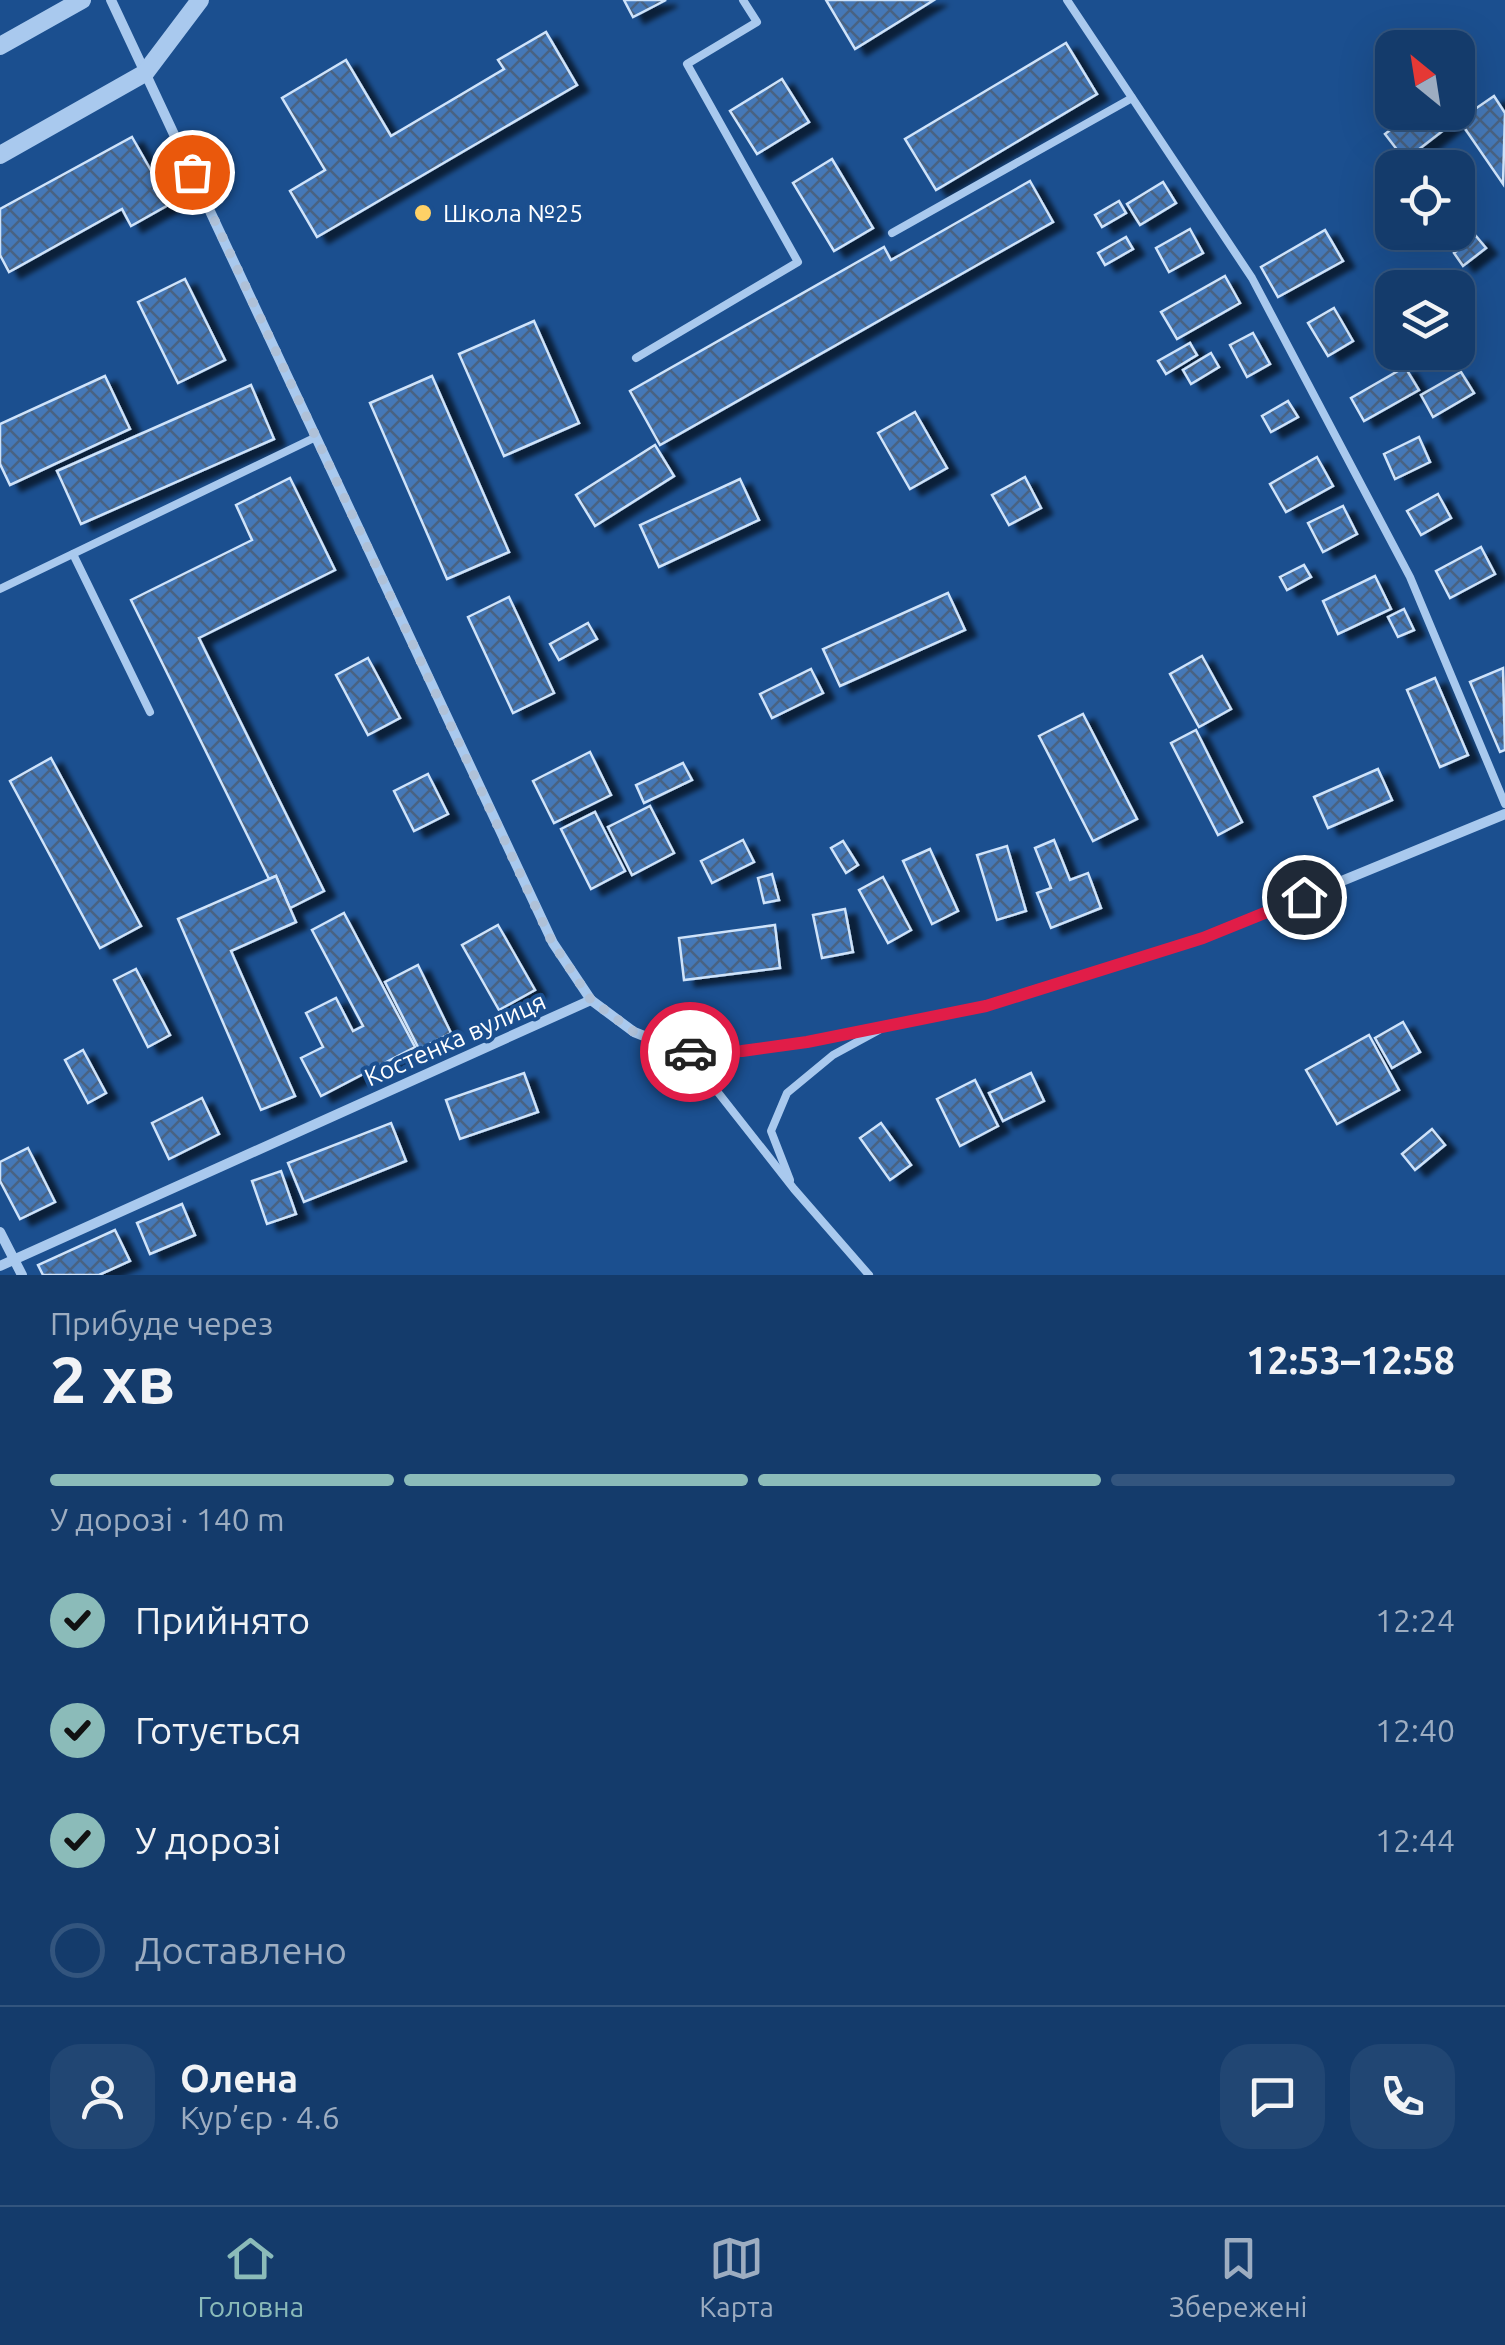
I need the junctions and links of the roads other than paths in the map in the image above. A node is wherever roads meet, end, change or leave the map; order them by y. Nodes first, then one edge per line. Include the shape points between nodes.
1 (82, 0) edge
2 (111, 0) edge
3 (200, 0) edge
4 (742, 0) edge
5 (1067, 0) edge
6 (0, 46) edge
7 (146, 72) junction
8 (1132, 98) junction
9 (0, 155) edge
10 (892, 233) dead end
11 (636, 358) dead end
12 (316, 437) junction
13 (73, 554) junction
14 (0, 589) edge
15 (150, 712) dead end
16 (1505, 804) edge
17 (1505, 814) edge
18 (591, 1000) junction
19 (892, 1023) junction
20 (687, 1052) junction
21 (794, 1189) junction
22 (0, 1232) edge
23 (14, 1260) junction
24 (0, 1266) edge
25 (22, 1275) edge
26 (869, 1275) edge

1 - 6 street
2 - 7 street
3 - 7 street
4 - 11 lane via 757,22 687,64 798,262
5 - 8 lane
7 - 9 street
7 - 12 street
8 - 10 lane
8 - 16 lane via 1252,278 1410,577
12 - 13 lane
12 - 18 street via 552,942
13 - 14 lane
13 - 15 lane
17 - 19 street via 1203,938 986,1006
18 - 20 street via 634,1032
18 - 23 street, Костенка вулиця
19 - 20 street via 742,1051
19 - 21 lane via 832,1054 787,1093 772,1131
20 - 21 lane
21 - 26 lane
22 - 23 street
23 - 24 street, Костенка вулиця
23 - 25 street

